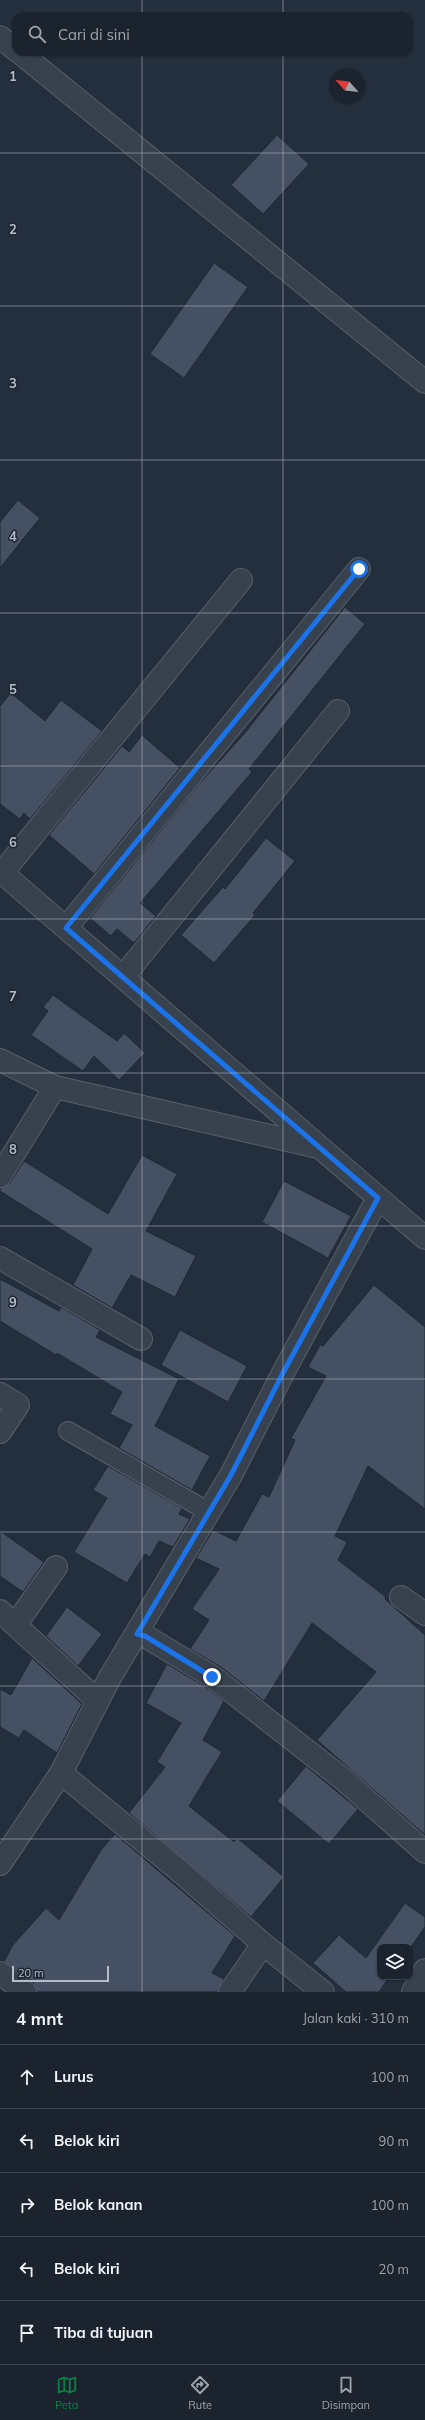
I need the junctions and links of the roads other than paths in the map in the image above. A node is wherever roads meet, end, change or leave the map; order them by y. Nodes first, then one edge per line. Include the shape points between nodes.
1 (0, 37) edge
2 (12, 47) edge
3 (24, 56) edge
4 (425, 382) edge
5 (359, 569) dead end
6 (241, 580) dead end
7 (338, 711) dead end
8 (1, 872) edge
9 (66, 928) junction
10 (123, 977) junction
11 (0, 1060) edge
12 (54, 1087) junction
13 (321, 1148) junction
14 (0, 1176) edge
15 (378, 1198) junction
16 (425, 1238) edge
17 (0, 1258) edge
18 (141, 1339) dead end
19 (0, 1394) edge
20 (68, 1431) dead end
21 (0, 1432) edge
22 (209, 1512) junction
23 (56, 1567) dead end
24 (401, 1597) dead end
25 (425, 1614) edge
26 (8, 1617) edge
27 (137, 1634) junction
28 (98, 1701) junction
29 (61, 1773) junction
30 (425, 1852) edge
31 (0, 1864) edge
32 (263, 1944) junction
33 (425, 1970) edge
34 (0, 1973) edge
35 (25, 1992) edge
36 (230, 1992) edge
37 (323, 1992) edge
38 (413, 1992) edge

1 - 2 street
3 - 4 street
5 - 9 street
6 - 8 street
7 - 10 street
8 - 9 street
9 - 10 street
10 - 13 street
11 - 12 street
12 - 13 street
12 - 14 street
13 - 15 street
15 - 16 street
15 - 22 street
17 - 18 street
19 - 21 street via 18,1405
20 - 22 lane
22 - 27 street
23 - 26 street
24 - 25 street
26 - 28 street
27 - 28 street
27 - 30 street via 145,1636 212,1677 343,1779
28 - 29 street
29 - 31 street
29 - 32 street
32 - 36 street
32 - 37 street
33 - 38 street
34 - 35 street

